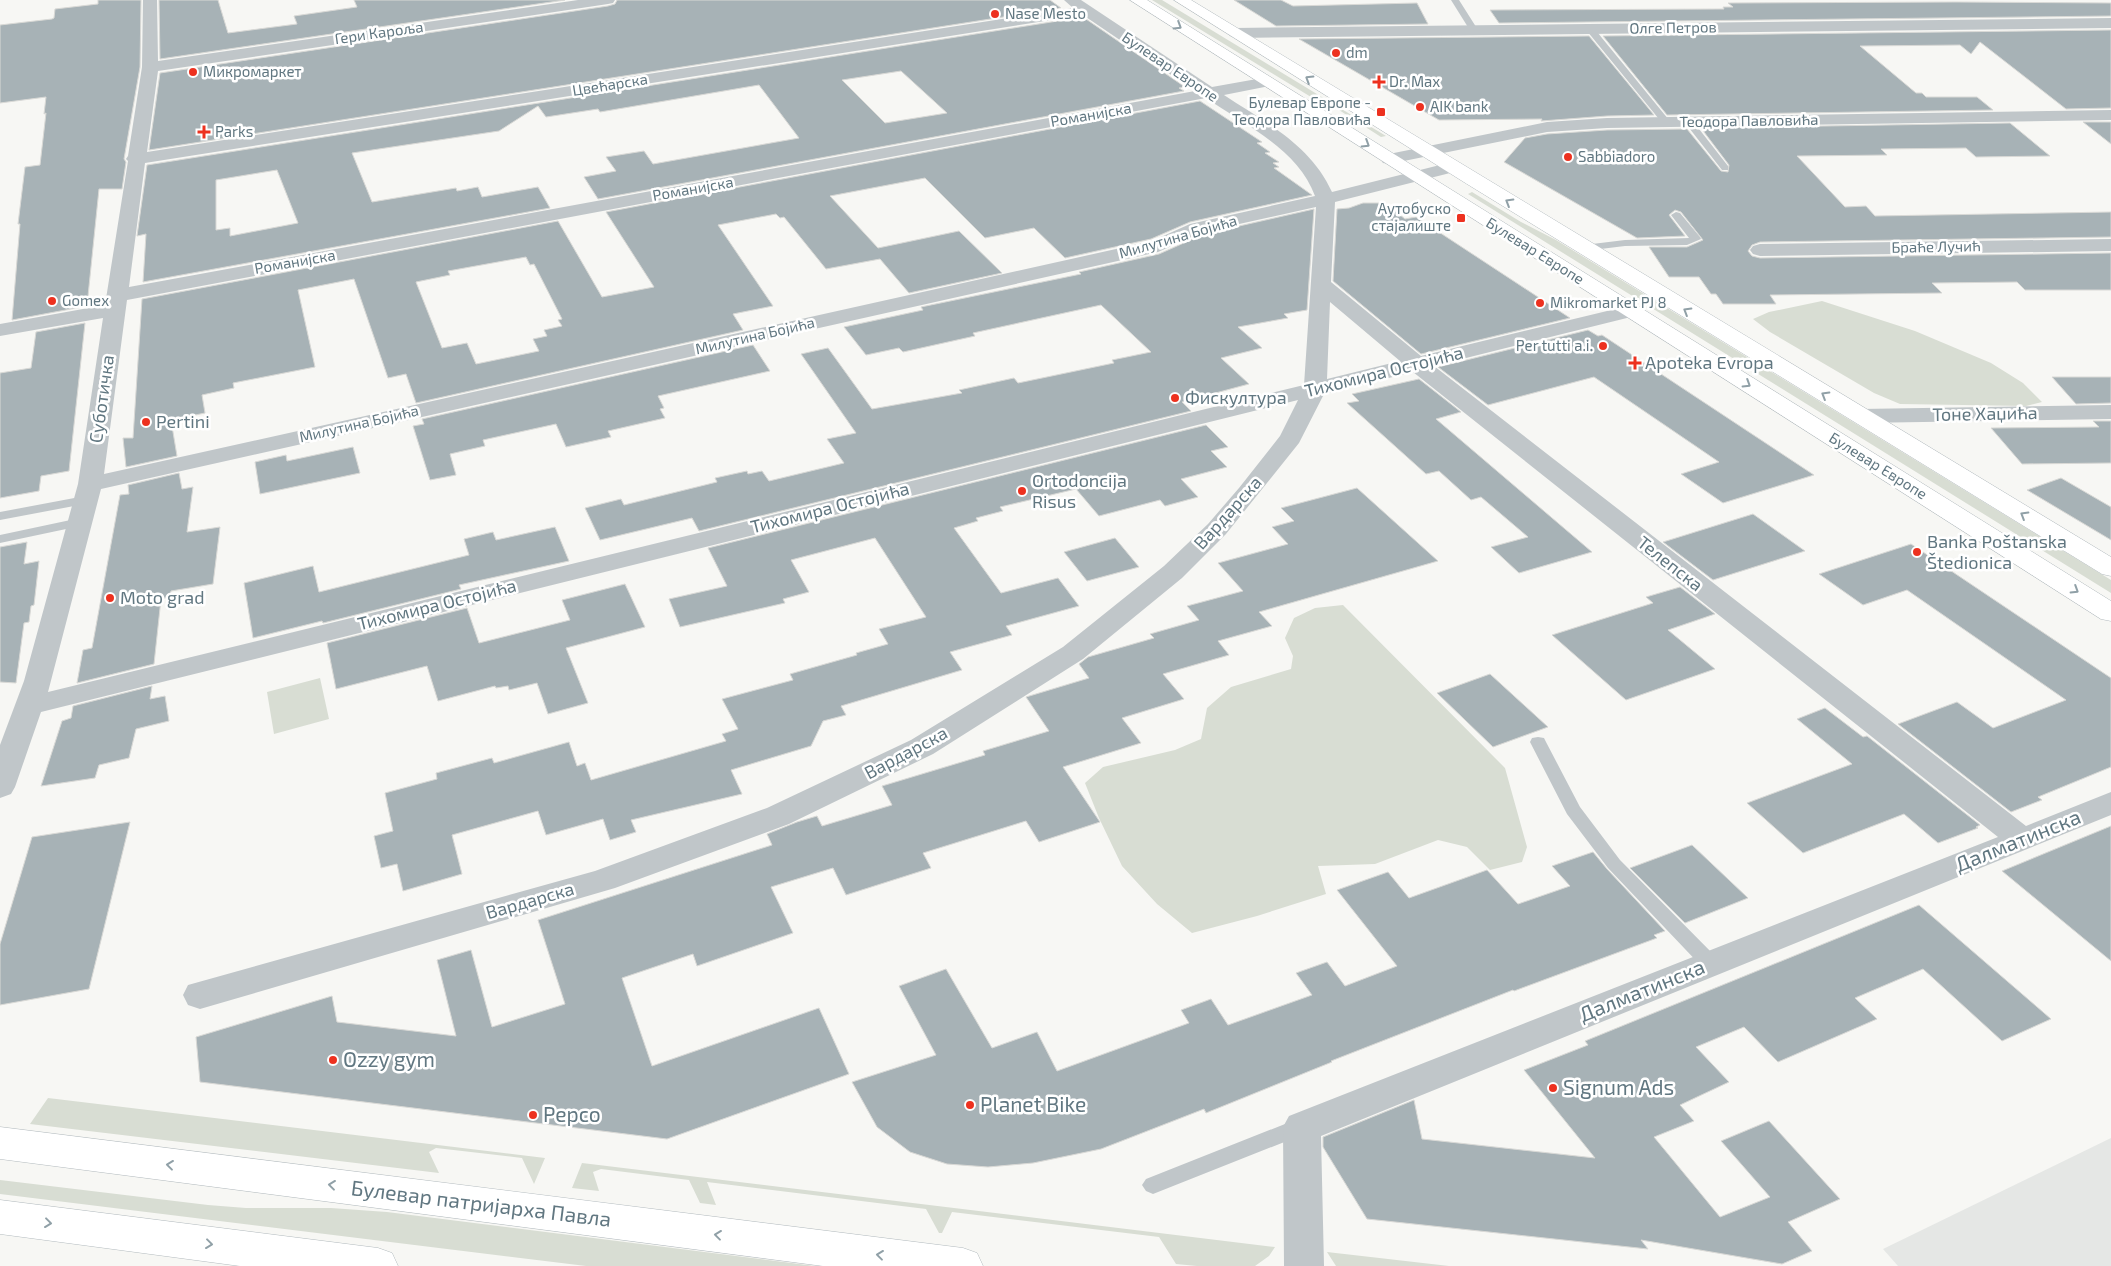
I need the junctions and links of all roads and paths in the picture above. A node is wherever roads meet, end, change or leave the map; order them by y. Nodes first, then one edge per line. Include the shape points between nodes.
1 (150, 0) edge
2 (608, 0) edge
3 (1071, 0) edge
4 (1137, 0) edge
5 (1181, 0) edge
6 (1455, 0) edge
7 (1086, 10) junction
8 (2111, 23) edge
9 (1590, 29) junction
10 (1474, 30) junction
11 (1234, 33) junction
12 (150, 67) junction
13 (1268, 82) junction
14 (1209, 93) junction
15 (2111, 115) edge
16 (1666, 122) junction
17 (1689, 122) junction
18 (1425, 151) junction
19 (135, 159) junction
20 (1389, 159) junction
21 (1452, 167) junction
22 (1725, 168) dead end
23 (1416, 176) junction
24 (1326, 199) junction
25 (1676, 215) dead end
26 (2111, 245) edge
27 (1584, 248) junction
28 (1760, 250) dead end
29 (1321, 284) junction
30 (116, 303) junction
31 (1632, 312) junction
32 (0, 330) edge
33 (1417, 364) junction
34 (1315, 389) junction
35 (2111, 412) edge
36 (1860, 416) junction
37 (87, 492) junction
38 (0, 516) edge
39 (80, 522) junction
40 (0, 538) edge
41 (2111, 568) edge
42 (2111, 613) edge
43 (29, 706) junction
44 (1538, 742) dead end
45 (0, 787) edge
46 (2111, 803) edge
47 (2023, 840) junction
48 (1711, 964) junction
49 (200, 995) dead end
50 (1302, 1127) junction
51 (0, 1142) edge
52 (1153, 1185) dead end
53 (0, 1217) edge
54 (378, 1266) edge
55 (963, 1266) edge
56 (1304, 1266) edge

1 - 12 street, Суботичка
2 - 12 street, Гери Кароља
3 - 7 street, Булевар Европе
4 -> 13 main road, Булевар Европе
5 - 11 main road, Булевар Европе
6 - 10 lane
7 - 14 street, Булевар Европе
7 - 19 street, Цвећарска
8 - 9 street, Олге Петров
9 - 10 street, Олге Петров
9 - 16 lane
10 - 11 street, Олге Петров
18 -> 11 main road, Булевар Европе
12 - 19 street, Суботичка
13 - 14 street, Романијска
13 -> 20 main road, Булевар Европе
14 - 24 street, Булевар Европе via 1294,150 1319,180
14 - 30 street, Романијска
15 - 17 street, Теодора Павловића
16 - 17 street, Теодора Павловића
16 - 18 street, Теодора Павловића via 1547,127
17 - 22 lane
18 - 20 street, Теодора Павловића
18 - 21 main road, Булевар Европе
19 - 30 street, Суботичка
20 - 23 main road, Булевар Европе
21 - 23 street, Милутина Бојића
27 -> 21 main road, Булевар Европе
23 - 24 street, Милутина Бојића
23 - 31 main road, Булевар Европе
24 - 29 street, Вардарска
24 - 37 street, Милутина Бојића via 1197,228 1158,246
25 - 27 lane via 1696,239
26 - 28 street, Браће Лучић
36 -> 27 main road, Булевар Европе
29 - 33 street, Телепска
29 - 34 street, Вардарска
30 - 32 street, Романијска
30 - 37 street, Суботичка
31 - 33 street, Тихомира Остојића
31 -> 42 main road, Булевар Европе
33 - 34 street, Тихомира Остојића
33 - 47 street, Телепска
34 - 43 street, Тихомира Остојића
34 - 49 street, Вардарска via 1291,438 1217,529 1173,572 1073,653 922,747 778,816 604,880
35 - 36 street, Тоне Хаџића
41 -> 36 main road, Булевар Европе
37 - 38 lane
37 - 39 street, Суботичка
39 - 40 lane
39 - 43 street, Суботичка
43 - 45 street, Суботичка
44 - 48 lane via 1573,810 1614,864
46 - 47 street, Далматинска
47 - 48 street, Далматинска
48 - 50 street, Далматинска
50 - 52 lane
50 - 56 street
55 -> 51 main road, Булевар патријарха Павла
53 -> 54 main road

